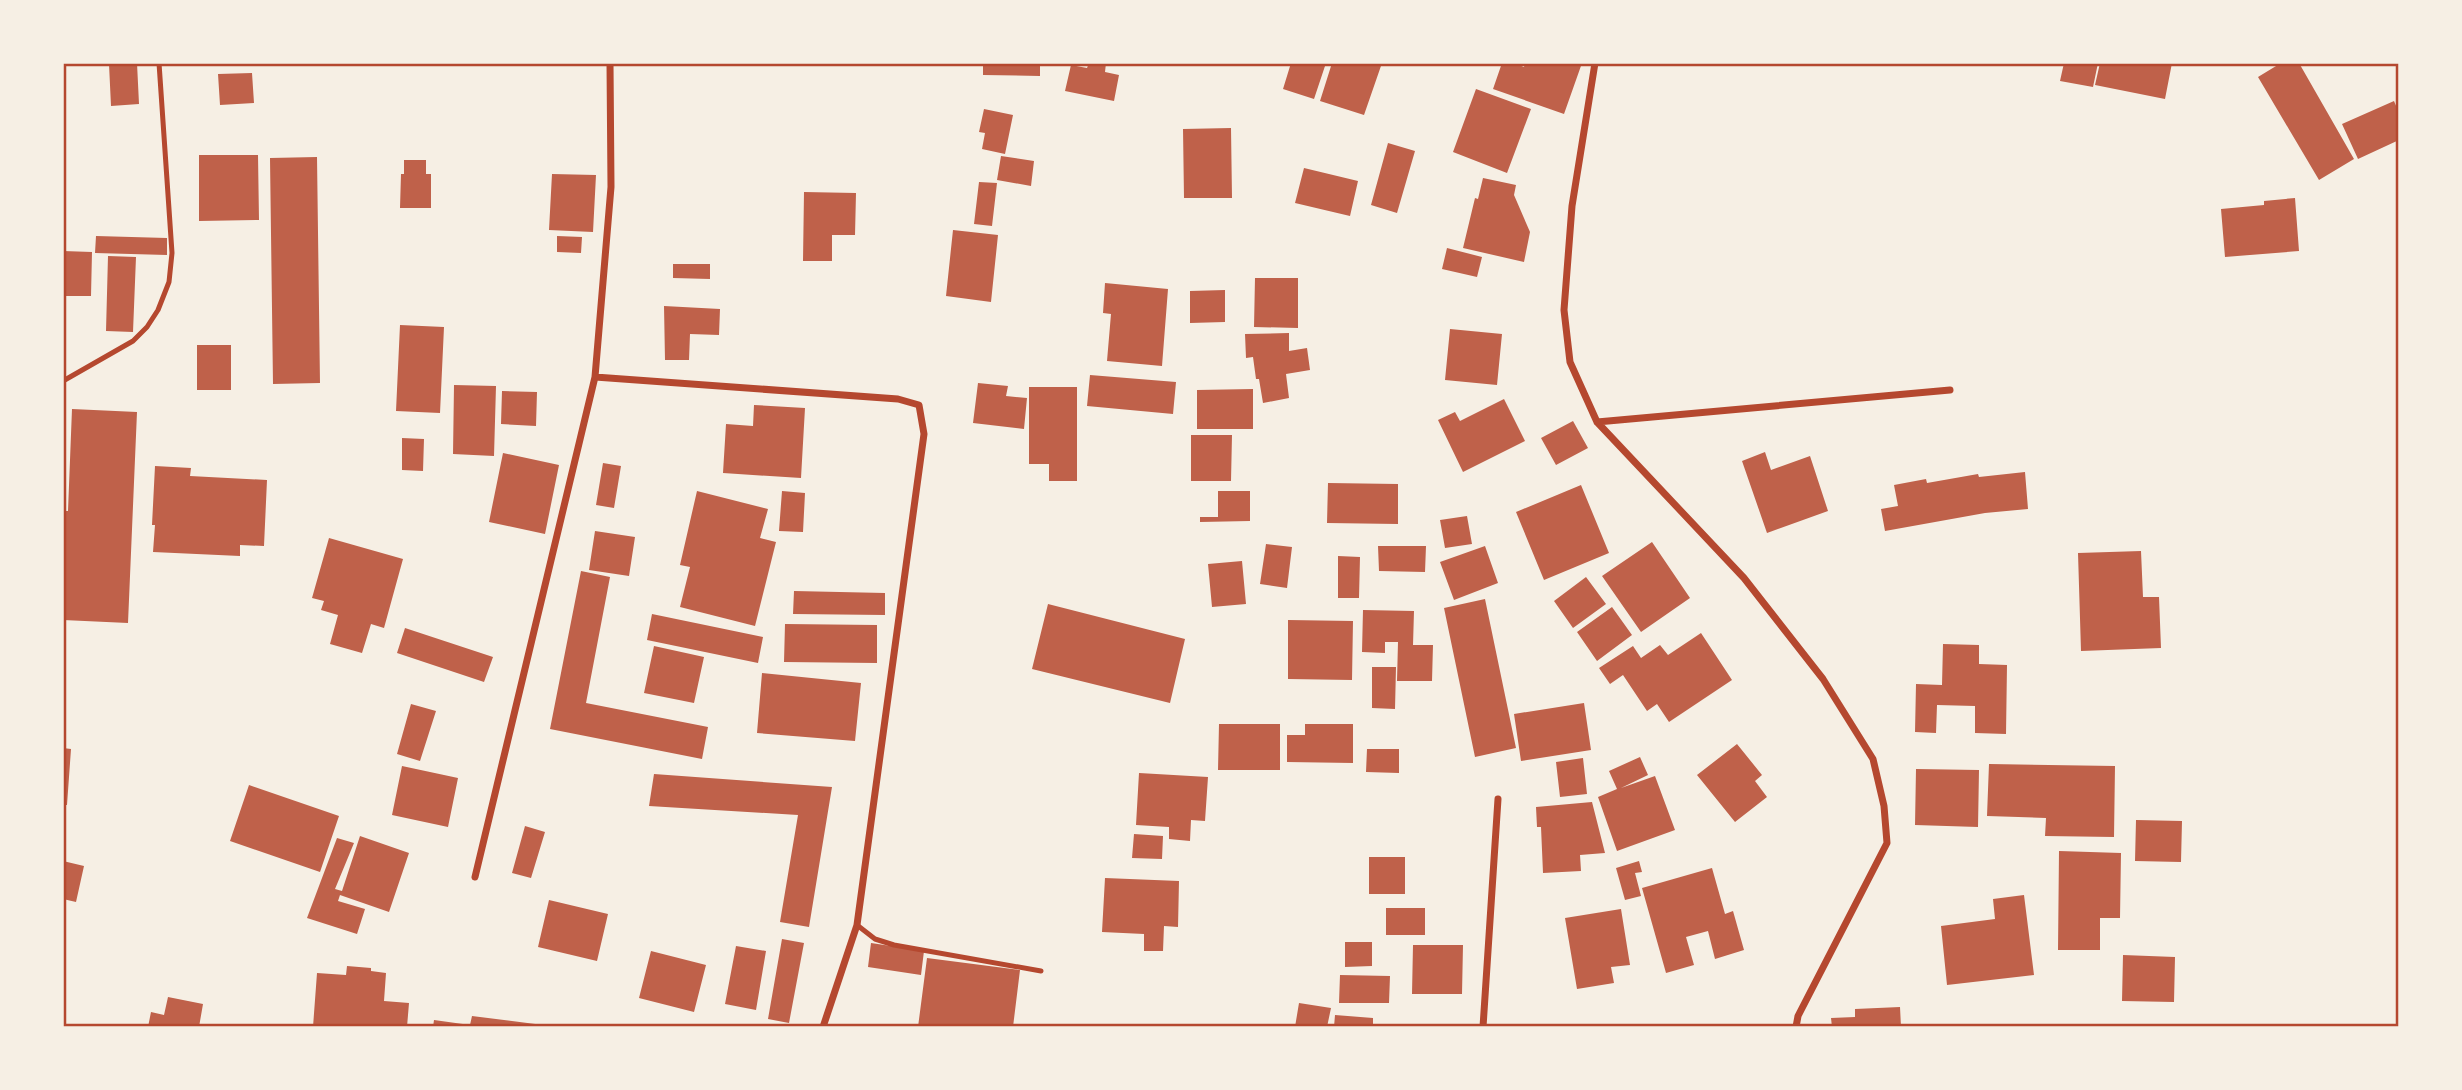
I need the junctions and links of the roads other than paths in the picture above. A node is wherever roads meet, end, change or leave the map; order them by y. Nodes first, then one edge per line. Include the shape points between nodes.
1 (159, 63) edge
2 (610, 63) edge
3 (1595, 63) edge
4 (596, 377) junction
5 (63, 381) edge
6 (1950, 390) dead end
7 (1597, 422) junction
8 (1498, 799) dead end
9 (475, 877) dead end
10 (857, 926) junction
11 (1041, 971) dead end
12 (823, 1027) edge
13 (1483, 1027) edge
14 (1796, 1027) edge

1 - 5 lane via 172,253 169,282 158,310 133,341
2 - 4 street via 611,187
3 - 7 street via 1573,206 1564,310 1570,362
4 - 9 street
4 - 10 street via 919,405 923,434
6 - 7 street
7 - 14 street via 1744,578 1823,679 1873,759 1887,843
8 - 13 street
10 - 11 lane via 894,945
10 - 12 street

